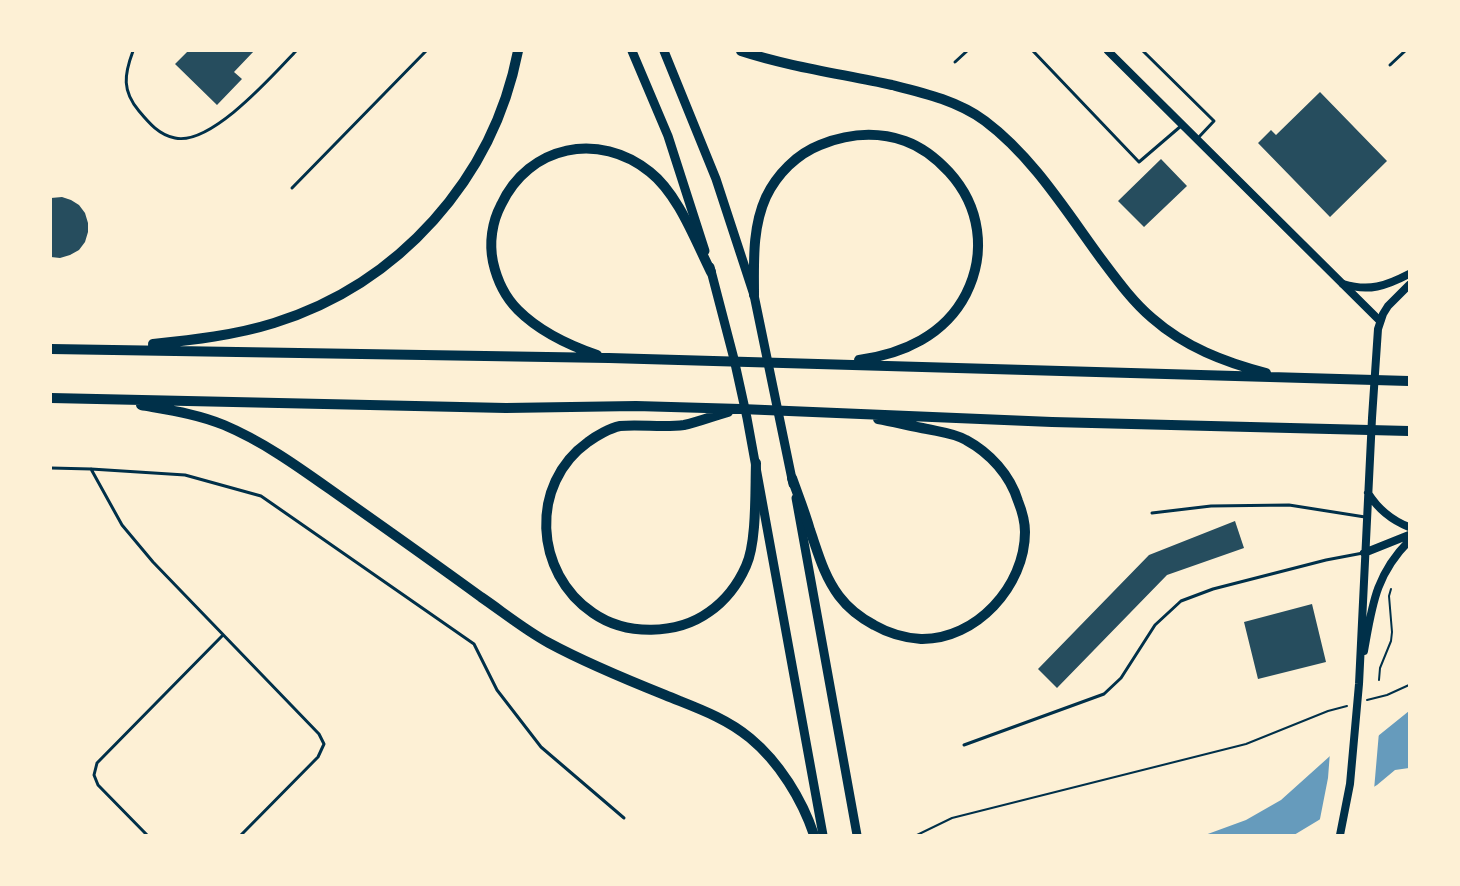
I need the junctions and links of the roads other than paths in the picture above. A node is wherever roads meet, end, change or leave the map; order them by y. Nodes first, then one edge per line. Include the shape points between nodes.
1 (133, 51) edge
2 (296, 51) edge
3 (426, 51) edge
4 (518, 51) edge
5 (632, 51) edge
6 (664, 51) edge
7 (741, 51) edge
8 (967, 51) edge
9 (1033, 51) edge
10 (1108, 51) edge
11 (1143, 51) edge
12 (1405, 51) edge
13 (956, 62) dead end
14 (1390, 65) dead end
15 (1182, 124) junction
16 (1197, 139) junction
17 (292, 188) dead end
18 (711, 272) junction
19 (1409, 274) edge
20 (1343, 284) junction
21 (1409, 285) edge
22 (754, 295) junction
23 (1380, 321) junction
24 (51, 349) edge
25 (104, 350) junction
26 (609, 358) junction
27 (831, 364) junction
28 (1290, 378) junction
29 (1408, 381) edge
30 (51, 398) edge
31 (108, 399) junction
32 (741, 409) junction
33 (842, 412) junction
34 (1407, 431) edge
35 (756, 463) junction
36 (51, 468) edge
37 (91, 469) junction
38 (792, 478) junction
39 (1368, 492) junction
40 (1152, 513) dead end
41 (1366, 518) junction
42 (1409, 527) edge
43 (1409, 536) edge
44 (1409, 541) edge
45 (1365, 552) junction
46 (223, 635) junction
47 (1359, 684) junction
48 (964, 745) dead end
49 (624, 818) dead end
50 (857, 832) edge
51 (820, 834) edge
52 (147, 835) edge
53 (241, 835) edge
54 (1340, 835) edge

1 - 2 lane via 126,78 127,92 148,122 177,139 206,131 225,119
3 - 17 lane
4 - 25 highway via 502,109 465,180 443,210 385,266 331,299 274,323 212,336
5 - 18 highway via 668,136
6 - 22 highway via 716,179
7 - 28 highway via 936,96 984,120 1035,170 1117,279 1150,316 1204,352 1236,365
8 - 13 lane
9 - 15 lane via 1139,162
10 - 15 street
11 - 16 lane via 1214,121
12 - 14 lane
15 - 16 street
16 - 20 street
18 - 26 highway via 670,193 651,172 625,156 602,149 575,149 541,160 522,174 506,192 492,236 496,273 505,293 518,310 555,338
18 - 35 highway
19 - 20 main road via 1377,287
20 - 23 street
21 - 23 main road via 1388,306
22 - 27 highway via 756,230 761,210 771,187 805,152 849,135 870,134 905,141 940,163 963,189 977,229 978,254 964,297 933,333 909,348 879,358
22 - 38 highway
23 - 39 main road
24 - 25 highway
25 - 26 highway
26 - 27 highway
27 - 28 highway
28 - 29 highway
30 - 31 highway
31 - 32 highway
31 - 51 highway via 192,414 262,444 546,642 740,730 787,779
32 - 33 highway
32 - 35 highway via 684,425 618,427 587,443 568,460 551,491 546,529 554,565 585,607 616,624 652,629 700,618 721,603 746,566 753,528
33 - 34 highway
33 - 38 highway via 954,434 974,444 1001,469 1018,498 1025,532 1017,571 999,600 964,628 933,638 897,635 866,621 847,605 827,578
35 - 51 highway
36 - 37 lane
37 - 46 lane via 133,539
37 - 49 lane via 184,475 261,496 474,644 497,690 541,747
38 - 50 highway
39 - 41 main road
39 - 42 main road via 1387,515
40 - 41 lane via 1211,506 1289,505
41 - 45 main road
43 - 45 main road
44 - 47 main road via 1390,565 1375,594
45 - 47 main road
45 - 48 lane via 1213,589 1180,601 1155,626 1121,678 1104,694
46 - 52 lane via 97,763 94,775 98,785
46 - 53 lane via 319,734 324,744 318,757
47 - 54 main road via 1350,784

